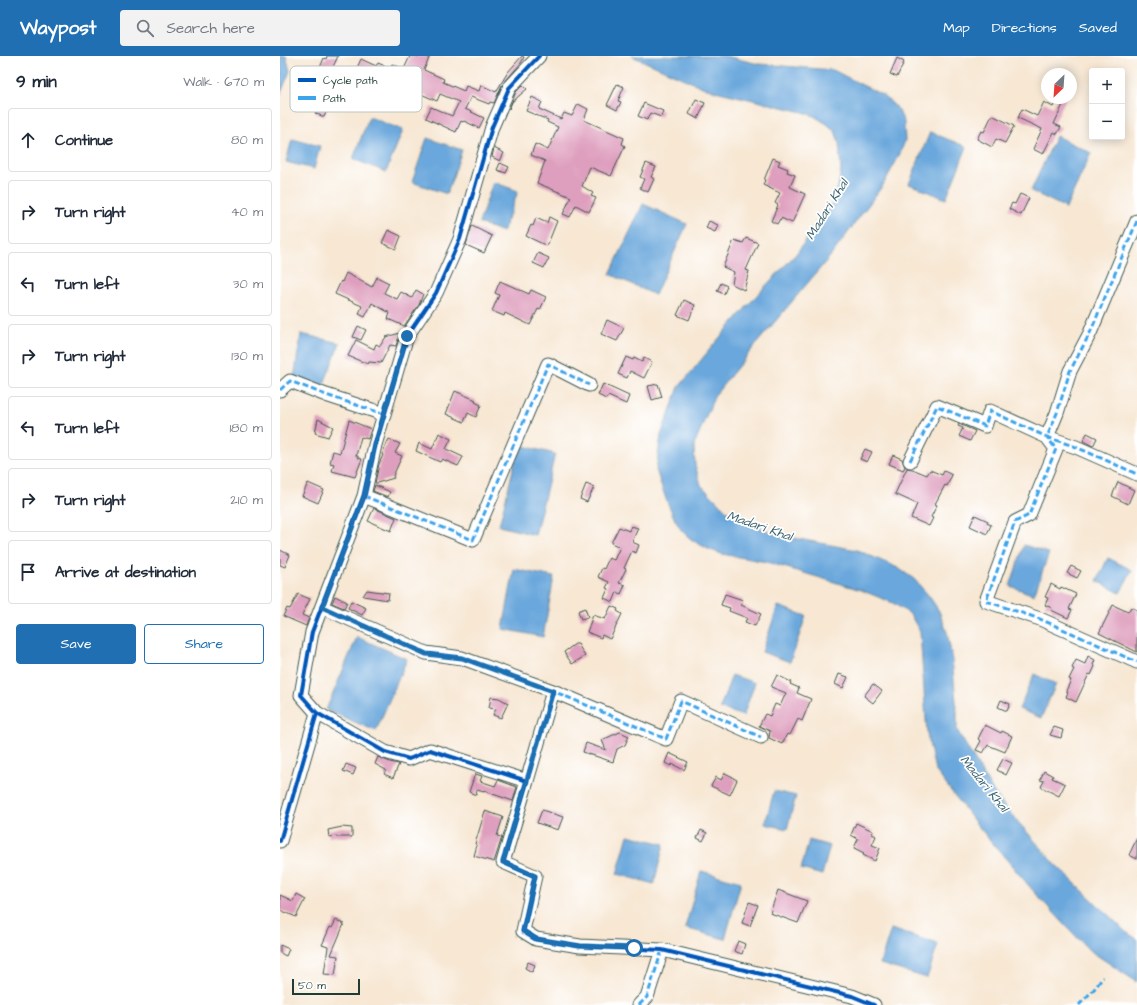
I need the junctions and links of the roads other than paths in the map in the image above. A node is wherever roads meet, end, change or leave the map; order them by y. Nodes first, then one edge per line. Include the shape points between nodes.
1 (539, 56) edge
2 (1137, 221) edge
3 (589, 385) dead end
4 (280, 390) edge
5 (384, 414) junction
6 (1046, 437) junction
7 (910, 461) dead end
8 (1137, 474) edge
9 (364, 496) junction
10 (322, 607) junction
11 (1137, 662) edge
12 (553, 691) junction
13 (317, 713) junction
14 (761, 737) dead end
15 (526, 781) junction
16 (280, 841) edge
17 (662, 950) junction
18 (639, 1005) edge
19 (874, 1005) edge

1 - 5 street via 509,88 492,126 460,238 436,293 407,336
2 - 6 street via 1090,333 1070,371 1057,413
3 - 9 street via 548,364 473,540
4 - 5 street via 290,381
5 - 9 street
6 - 7 street via 990,411 984,426 937,406
6 - 8 street via 1076,447
6 - 11 street via 1056,449 1029,515 1015,522 986,600 1040,619
9 - 10 street
10 - 12 street via 426,654 462,658
10 - 13 street via 312,632 301,695
12 - 14 street via 666,739 680,701
12 - 15 street
13 - 15 street via 385,752 409,759 430,750
13 - 16 street
15 - 17 street via 503,862 535,876 523,931 536,939 580,946
17 - 18 street via 647,997
17 - 19 street via 852,996

